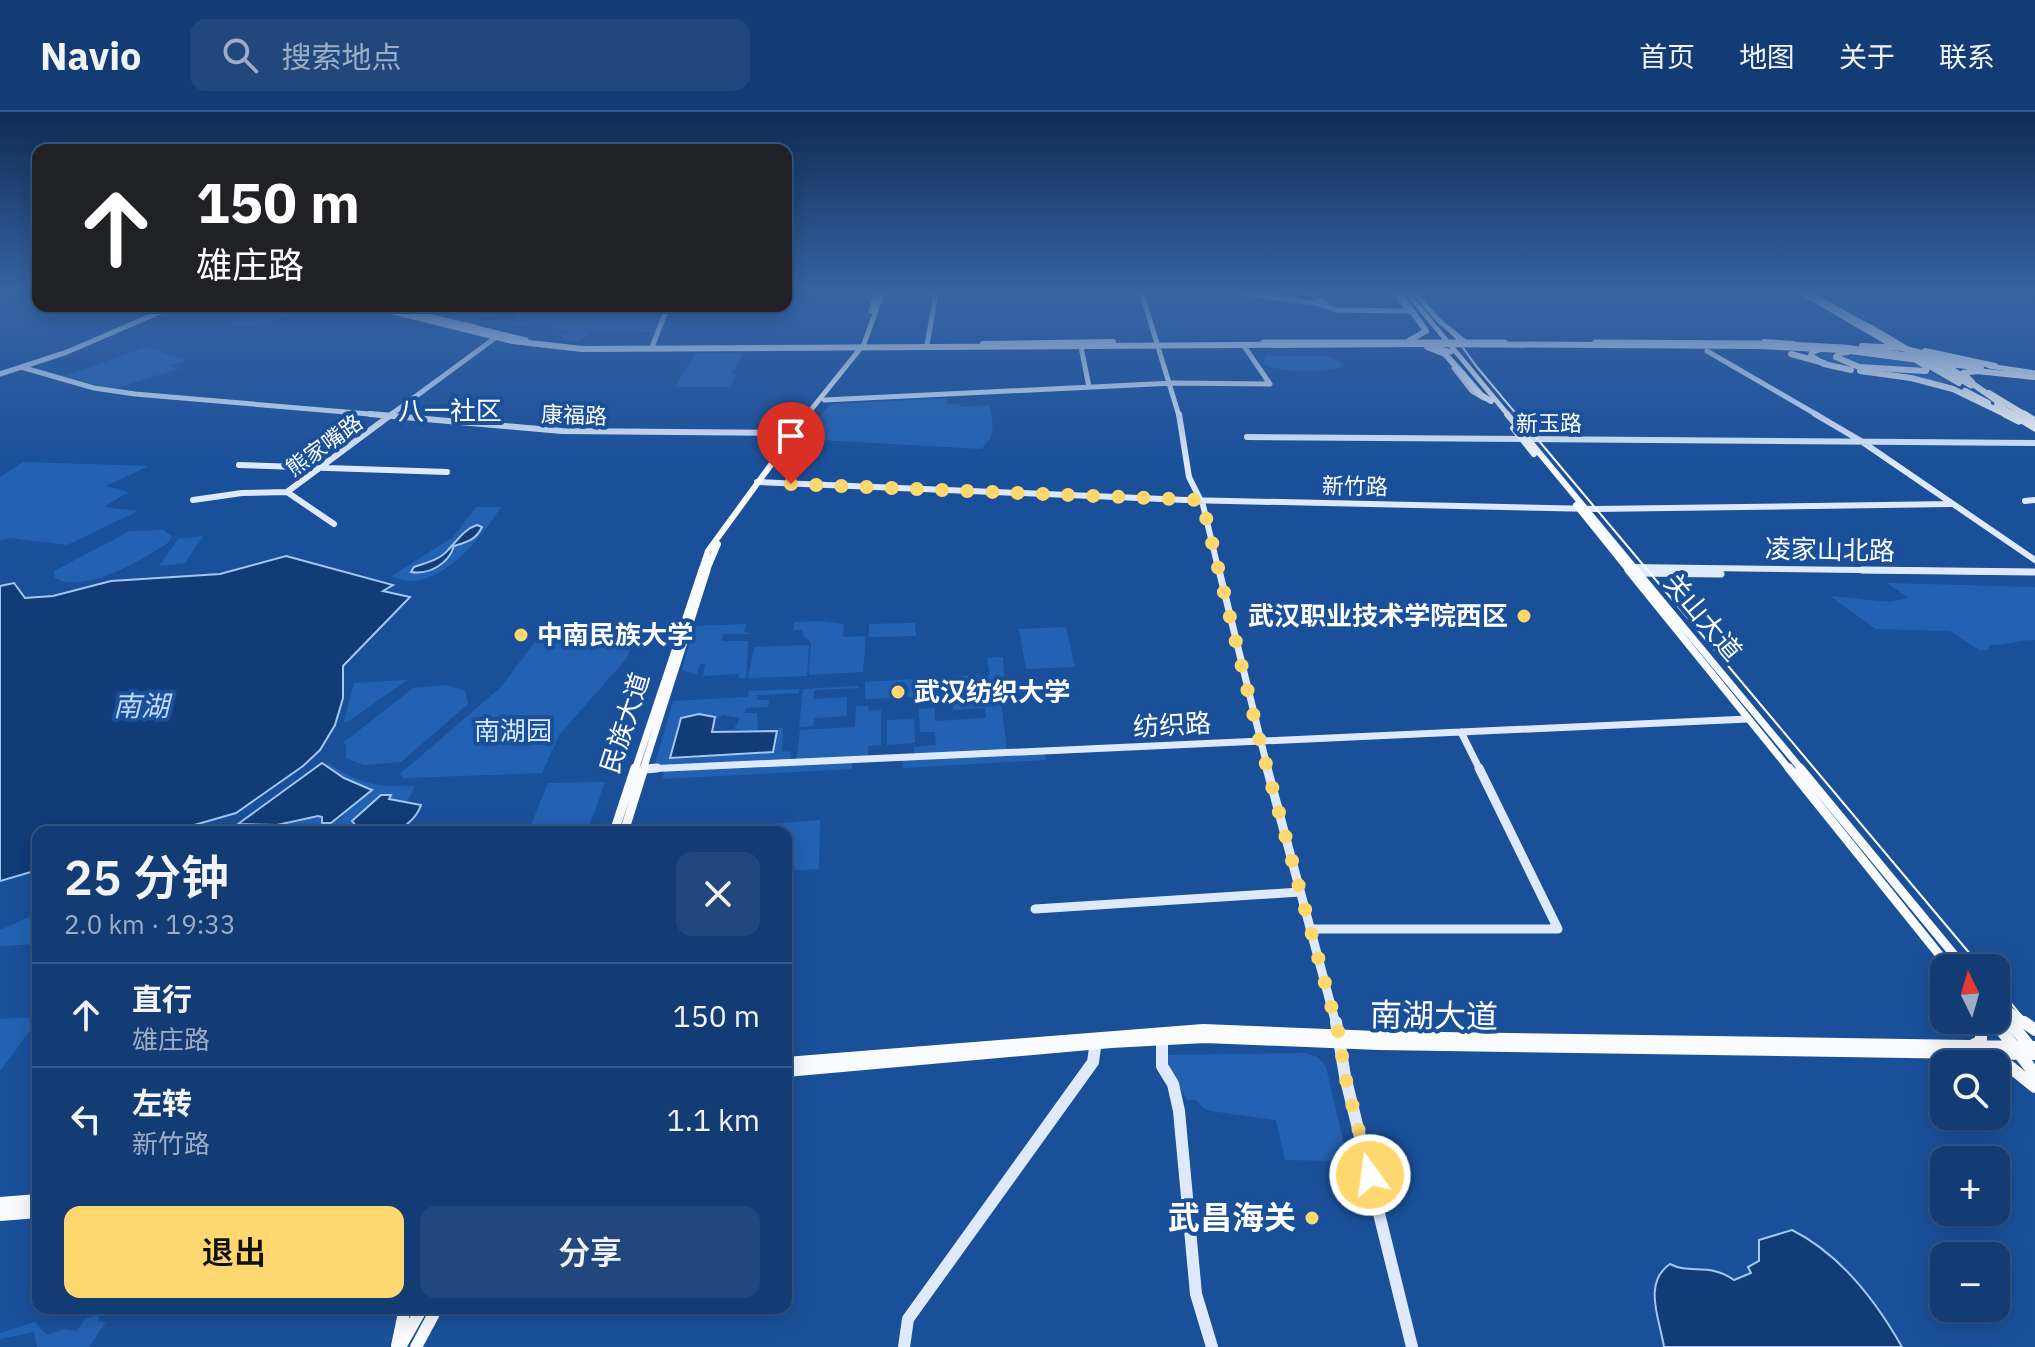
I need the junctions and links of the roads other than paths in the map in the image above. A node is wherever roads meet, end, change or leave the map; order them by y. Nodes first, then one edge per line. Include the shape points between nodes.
1 (67, 352) edge
2 (477, 352) edge
3 (601, 352) edge
4 (656, 352) edge
5 (856, 352) edge
6 (857, 352) edge
7 (1082, 352) edge
8 (1156, 352) edge
9 (1248, 352) edge
10 (1440, 352) edge
11 (1452, 352) edge
12 (1456, 352) edge
13 (1460, 352) edge
14 (1708, 352) edge
15 (1772, 352) edge
16 (1814, 352) edge
17 (1836, 352) edge
18 (1855, 352) edge
19 (1872, 352) edge
20 (1872, 352) edge
21 (1874, 352) edge
22 (1878, 352) junction
23 (1901, 352) edge
24 (1904, 352) edge
25 (1911, 352) edge
26 (1918, 352) edge
27 (1918, 352) edge
28 (1919, 352) edge
29 (1923, 354) junction
30 (1460, 355) junction
31 (1907, 355) junction
32 (1914, 359) junction
33 (1917, 360) edge
34 (1917, 360) edge
35 (1917, 360) edge
36 (1815, 361) junction
37 (1930, 361) junction
38 (22, 368) junction
39 (1981, 368) junction
40 (0, 373) edge
41 (2035, 374) edge
42 (1167, 383) junction
43 (1089, 387) junction
44 (824, 400) junction
45 (1491, 401) junction
46 (2003, 405) junction
47 (392, 416) junction
48 (2035, 426) edge
49 (794, 433) junction
50 (1247, 437) dead end
51 (1525, 438) junction
52 (1861, 441) junction
53 (2035, 443) edge
54 (239, 465) dead end
55 (322, 467) junction
56 (447, 472) dead end
57 (760, 482) junction
58 (287, 492) junction
59 (193, 500) dead end
60 (1198, 500) junction
61 (2035, 500) edge
62 (2025, 501) dead end
63 (1952, 504) junction
64 (1582, 508) junction
65 (334, 524) dead end
66 (2035, 560) edge
67 (1632, 570) junction
68 (2035, 575) edge
69 (1748, 719) junction
70 (1461, 732) junction
71 (1260, 742) junction
72 (645, 769) junction
73 (616, 826) edge
74 (626, 826) edge
75 (1300, 892) junction
76 (1035, 909) dead end
77 (1310, 929) junction
78 (1939, 954) edge
79 (1953, 954) edge
80 (2010, 1013) edge
81 (2010, 1024) edge
82 (2035, 1030) edge
83 (1983, 1034) edge
84 (2009, 1034) edge
85 (1162, 1036) junction
86 (1339, 1039) junction
87 (1096, 1040) junction
88 (1973, 1045) junction
89 (2028, 1050) edge
90 (1921, 1051) junction
91 (792, 1063) edge
92 (792, 1070) edge
93 (2035, 1074) edge
94 (2035, 1087) edge
95 (32, 1200) edge
96 (0, 1203) edge
97 (32, 1212) edge
98 (0, 1215) edge
99 (404, 1314) edge
100 (418, 1314) edge
101 (434, 1314) edge
102 (398, 1347) edge
103 (416, 1347) edge
104 (904, 1347) edge
105 (1212, 1347) edge
106 (1412, 1347) edge

1 - 38 street
2 - 47 street, 熊家嘴路
3 - 4 highway, bridge
5 - 49 main road, 民族大道
6 - 44 main road, 民族大道
7 - 43 street
8 - 42 street
9 - 42 street via 1270,384
10 - 45 highway, bridge
11 - 45 main road, 关山大道
12 - 30 main road, 关山大道
13 - 30 main road
14 - 52 street
15 - 36 highway, bridge
16 - 48 highway, bridge via 1811,355 1819,362 1834,367 1953,389
17 - 32 main road
18 - 39 highway, bridge
19 - 31 main road
20 - 22 highway, bridge
21 - 22 highway, bridge
22 - 41 highway, bridge
23 - 31 main road
24 - 48 highway, bridge
25 - 46 highway, bridge
26 - 29 highway, bridge
27 - 29 main road
28 - 46 highway, bridge
29 - 31 main road
29 - 36 highway, bridge via 1948,360 1953,369 1917,373
29 - 37 main road
29 - 41 highway, bridge
30 - 51 main road, 关山大道
31 - 32 main road
32 - 37 main road
32 - 48 main road
33 - 34 highway, bridge via 1927,369 1859,367 1836,356 1858,353
35 - 39 highway, bridge
36 - 48 highway, bridge via 1941,382
37 - 41 main road
37 - 48 main road
38 - 40 street
38 - 47 street, 康福路 via 135,394
39 - 41 highway
41 - 48 highway, bridge via 1963,374
42 - 43 street
42 - 60 street
43 - 44 street
44 - 57 main road, 民族大道
45 - 51 main road, 关山大道
46 - 48 highway, bridge
47 - 49 street, 康福路 via 562,431
47 - 55 street, 熊家嘴路
49 - 57 main road, 民族大道
50 - 51 street, 新玉路
51 - 52 street, 新玉路
51 - 64 main road, 关山大道
52 - 53 street, 新玉路
52 - 63 street
54 - 55 street
55 - 56 street
55 - 58 street, 熊家嘴路
57 - 60 street, 新竹路
57 - 72 main road, 民族大道 via 709,564
57 - 73 main road, 民族大道 via 707,554
58 - 59 street
58 - 65 street
60 - 64 street, 新竹路
60 - 71 street
61 - 62 street
63 - 64 street, 新竹路
63 - 66 street
64 - 67 main road, 关山大道
67 - 68 street
67 - 68 street, 凌家山北路
67 - 69 main road, 关山大道
67 - 79 main road, 关山大道
69 - 70 street, 纺织路
69 - 78 main road, 关山大道
70 - 71 street, 纺织路
70 - 77 street via 1558,929
71 - 72 street, 纺织路
71 - 75 street
72 - 74 main road, 民族大道
75 - 76 street
75 - 77 street
77 - 86 street
80 - 82 main road
81 - 89 main road
83 - 88 main road
84 - 89 main road
85 - 86 main road, 南湖大道
85 - 87 main road, 南湖大道
85 - 105 street via 1162,1066 1179,1111 1196,1294
86 - 88 main road, 南湖大道
86 - 90 main road, 南湖大道
86 - 106 street
87 - 91 main road, 南湖大道
87 - 92 main road, 南湖大道
87 - 104 street via 1093,1062 908,1319
88 - 89 main road, 南湖大道
89 - 90 main road, 南湖大道
89 - 93 main road
90 - 94 main road via 1991,1059
95 - 96 main road
97 - 98 main road
99 - 102 main road
100 - 102 main road
101 - 103 main road

